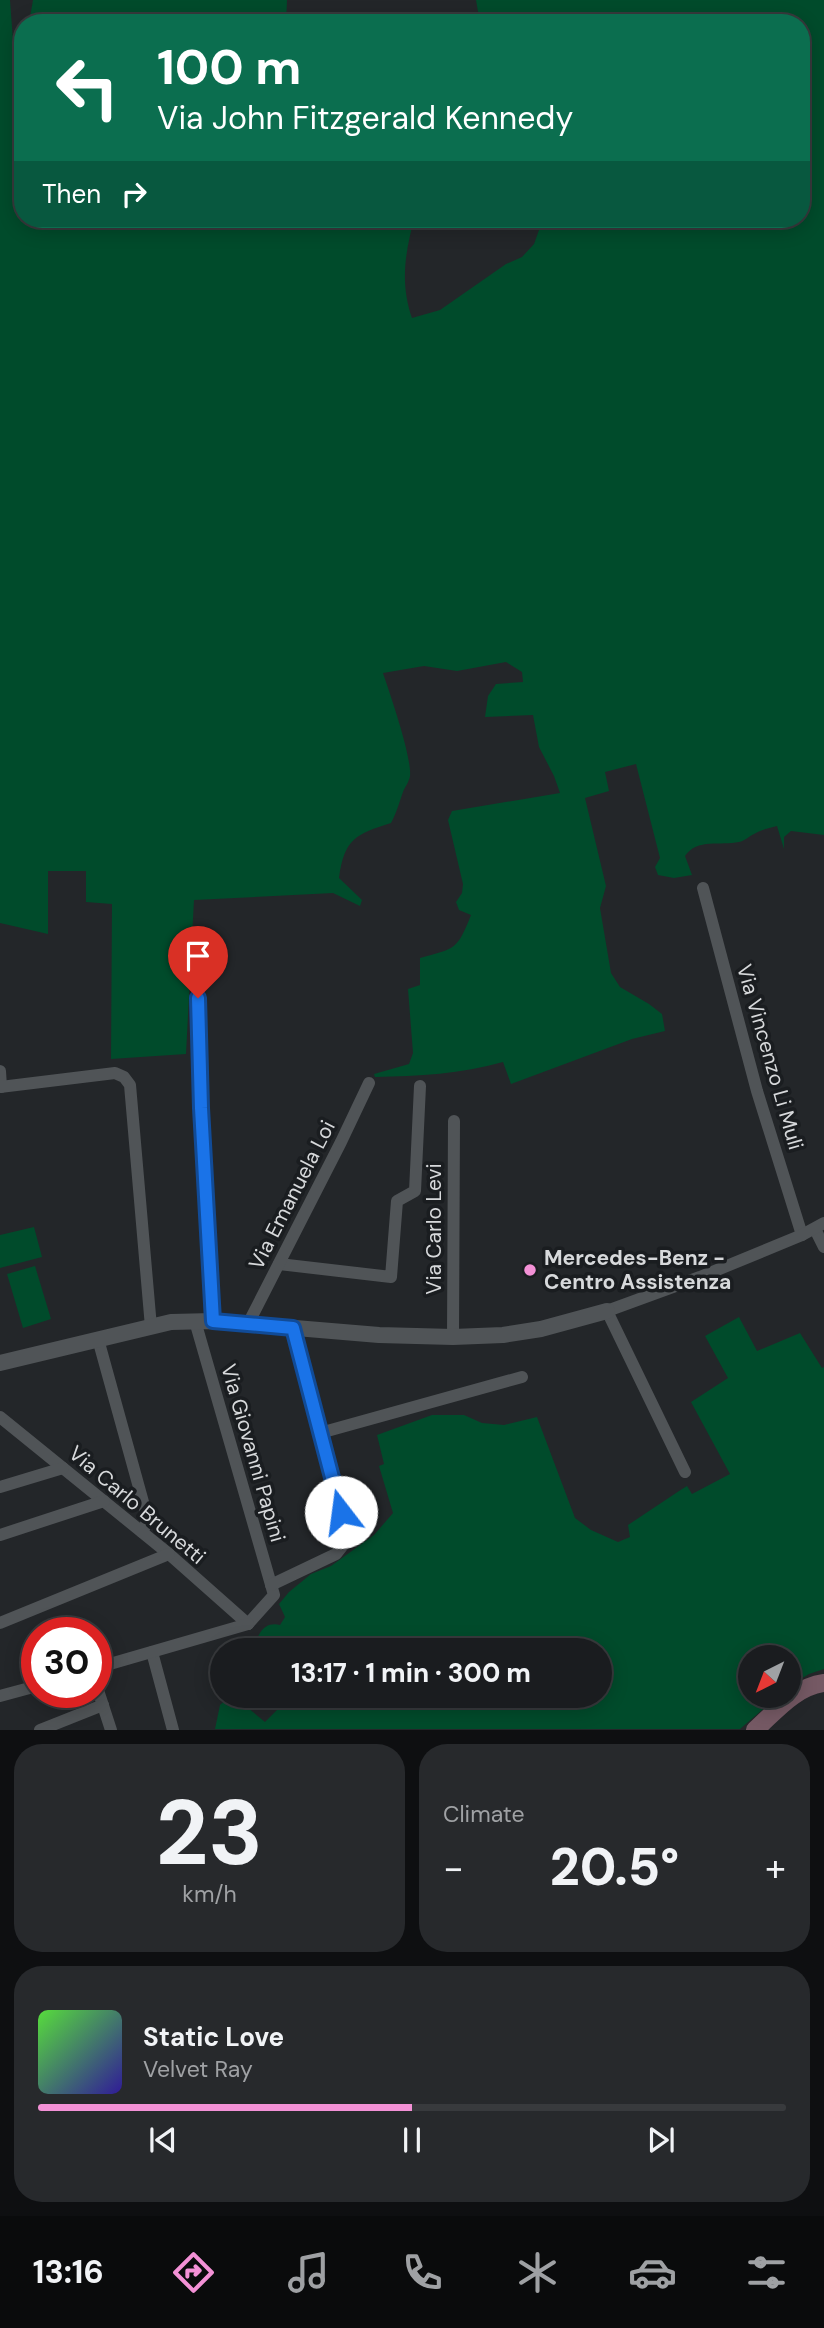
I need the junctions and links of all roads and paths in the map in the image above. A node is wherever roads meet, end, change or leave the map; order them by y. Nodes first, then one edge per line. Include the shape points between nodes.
1 (703, 888) dead end
2 (198, 998) dead end
3 (0, 1071) edge
4 (369, 1083) dead end
5 (421, 1086) dead end
6 (1, 1087) edge
7 (454, 1121) dead end
8 (814, 1229) edge
9 (824, 1247) edge
10 (279, 1264) junction
11 (607, 1311) junction
12 (195, 1321) junction
13 (213, 1321) junction
14 (248, 1324) junction
15 (151, 1327) junction
16 (293, 1328) junction
17 (453, 1337) junction
18 (98, 1339) junction
19 (0, 1363) edge
20 (522, 1377) dead end
21 (2, 1422) edge
22 (320, 1433) junction
23 (63, 1468) junction
24 (685, 1472) dead end
25 (0, 1487) edge
26 (104, 1502) junction
27 (142, 1532) junction
28 (0, 1535) edge
29 (169, 1554) junction
30 (273, 1590) junction
31 (0, 1623) edge
32 (248, 1624) junction
33 (152, 1652) junction
34 (112, 1663) edge
35 (824, 1683) edge
36 (21, 1690) edge
37 (0, 1696) edge
38 (95, 1708) edge
39 (104, 1708) edge
40 (40, 1730) edge
41 (111, 1730) edge
42 (173, 1730) edge
43 (755, 1730) edge

1 - 8 street, Via Vincenzo Li Muli via 757,1091
2 - 13 street
3 - 6 street
4 - 10 street, Via Emanuela Loi
5 - 10 street via 415,1191 397,1201 391,1277
6 - 15 street via 115,1073 130,1085
7 - 17 street, Via Carlo Levi
8 - 9 street, Via Vincenzo Li Muli
8 - 11 street
10 - 14 street, Via Emanuela Loi
11 - 17 street via 541,1329
11 - 24 street
12 - 13 street
12 - 15 street
12 - 30 street, Via Giovanni Papini
13 - 14 street
14 - 16 street
15 - 18 street
16 - 17 street
16 - 22 street
18 - 19 street
18 - 27 street via 148,1520
20 - 22 street
21 - 23 street, Via Carlo Brunetti
22 - 30 street via 348,1539 336,1555
23 - 25 street
23 - 26 street, Via Carlo Brunetti
26 - 27 street, Via Carlo Brunetti
26 - 28 street
27 - 29 street, Via Carlo Brunetti
29 - 31 street
29 - 32 street, Via Carlo Brunetti
30 - 32 street
32 - 33 street
33 - 34 street
33 - 42 street
35 - 43 main road via 808,1685
36 - 37 street
38 - 40 street
39 - 41 street

